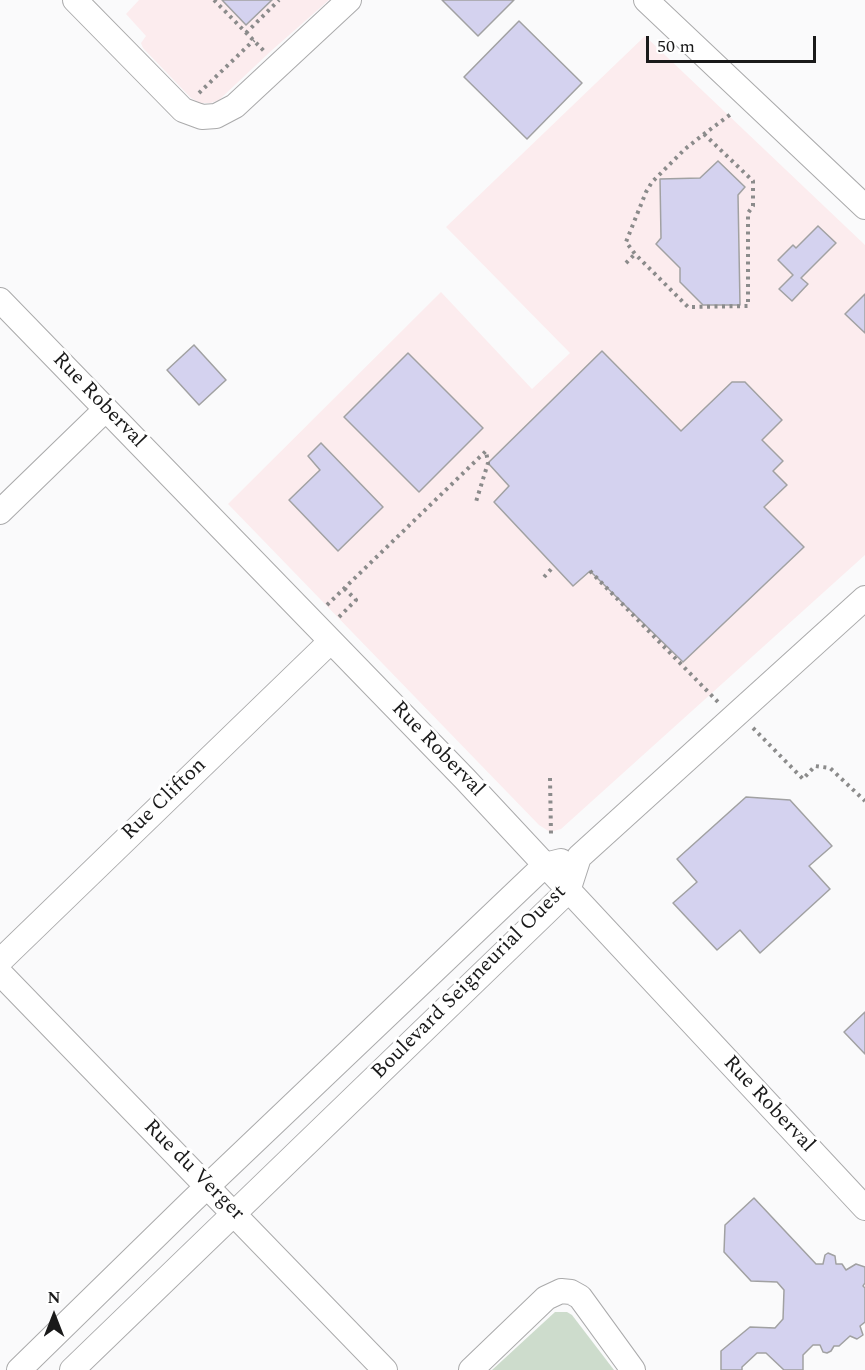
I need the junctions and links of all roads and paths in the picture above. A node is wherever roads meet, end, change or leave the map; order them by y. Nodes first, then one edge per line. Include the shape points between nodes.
1 (75, 0) edge
2 (214, 0) edge
3 (279, 0) edge
4 (349, 0) edge
5 (646, 0) edge
6 (246, 33) junction
7 (254, 40) junction
8 (264, 52) dead end
9 (198, 93) dead end
10 (731, 114) dead end
11 (704, 134) junction
12 (865, 207) edge
13 (635, 254) junction
14 (626, 263) dead end
15 (0, 300) edge
16 (106, 409) junction
17 (475, 505) dead end
18 (0, 512) edge
19 (554, 566) dead end
20 (590, 571) dead end
21 (544, 577) dead end
22 (344, 588) junction
23 (865, 598) edge
24 (325, 608) dead end
25 (334, 630) junction
26 (709, 694) dead end
27 (734, 715) junction
28 (550, 778) dead end
29 (865, 801) edge
30 (551, 834) dead end
31 (578, 858) junction
32 (545, 865) junction
33 (568, 891) junction
34 (0, 961) edge
35 (0, 973) edge
36 (208, 1187) junction
37 (865, 1208) edge
38 (235, 1214) junction
39 (19, 1370) edge
40 (72, 1370) edge
41 (385, 1370) edge
42 (471, 1370) edge
43 (633, 1370) edge

1 - 4 street via 183,110 209,117 235,106
2 - 6 path
3 - 6 path
5 - 12 street
6 - 7 path
7 - 8 path
7 - 9 path
10 - 11 path
11 - 13 path via 668,165 645,192 627,238 627,246
11 - 13 path via 753,181 753,206 748,213 748,306 688,307
13 - 14 path
15 - 16 street, Rue Roberval
16 - 18 street
16 - 25 street, Rue Roberval
17 - 22 path via 488,463 486,451
19 - 21 path
20 - 26 path
22 - 24 path
22 - 25 path via 356,600
23 - 27 street
25 - 32 street, Rue Roberval
25 - 34 street, Rue Clifton
27 - 29 path via 758,732 803,779 815,766 830,768
27 - 31 street
28 - 30 path
31 - 32 street
31 - 33 street, Boulevard Seigneurial Ouest
32 - 33 street, Rue Roberval
32 - 36 street, Boulevard Seigneurial Ouest
33 - 37 street, Rue Roberval
33 - 38 street, Boulevard Seigneurial Ouest
35 - 36 street, Rue du Verger
36 - 38 street, Rue du Verger
36 - 39 street, Boulevard Seigneurial Ouest
38 - 40 street, Boulevard Seigneurial Ouest
38 - 41 street, Rue du Verger
42 - 43 street via 546,1299 566,1291 580,1297

